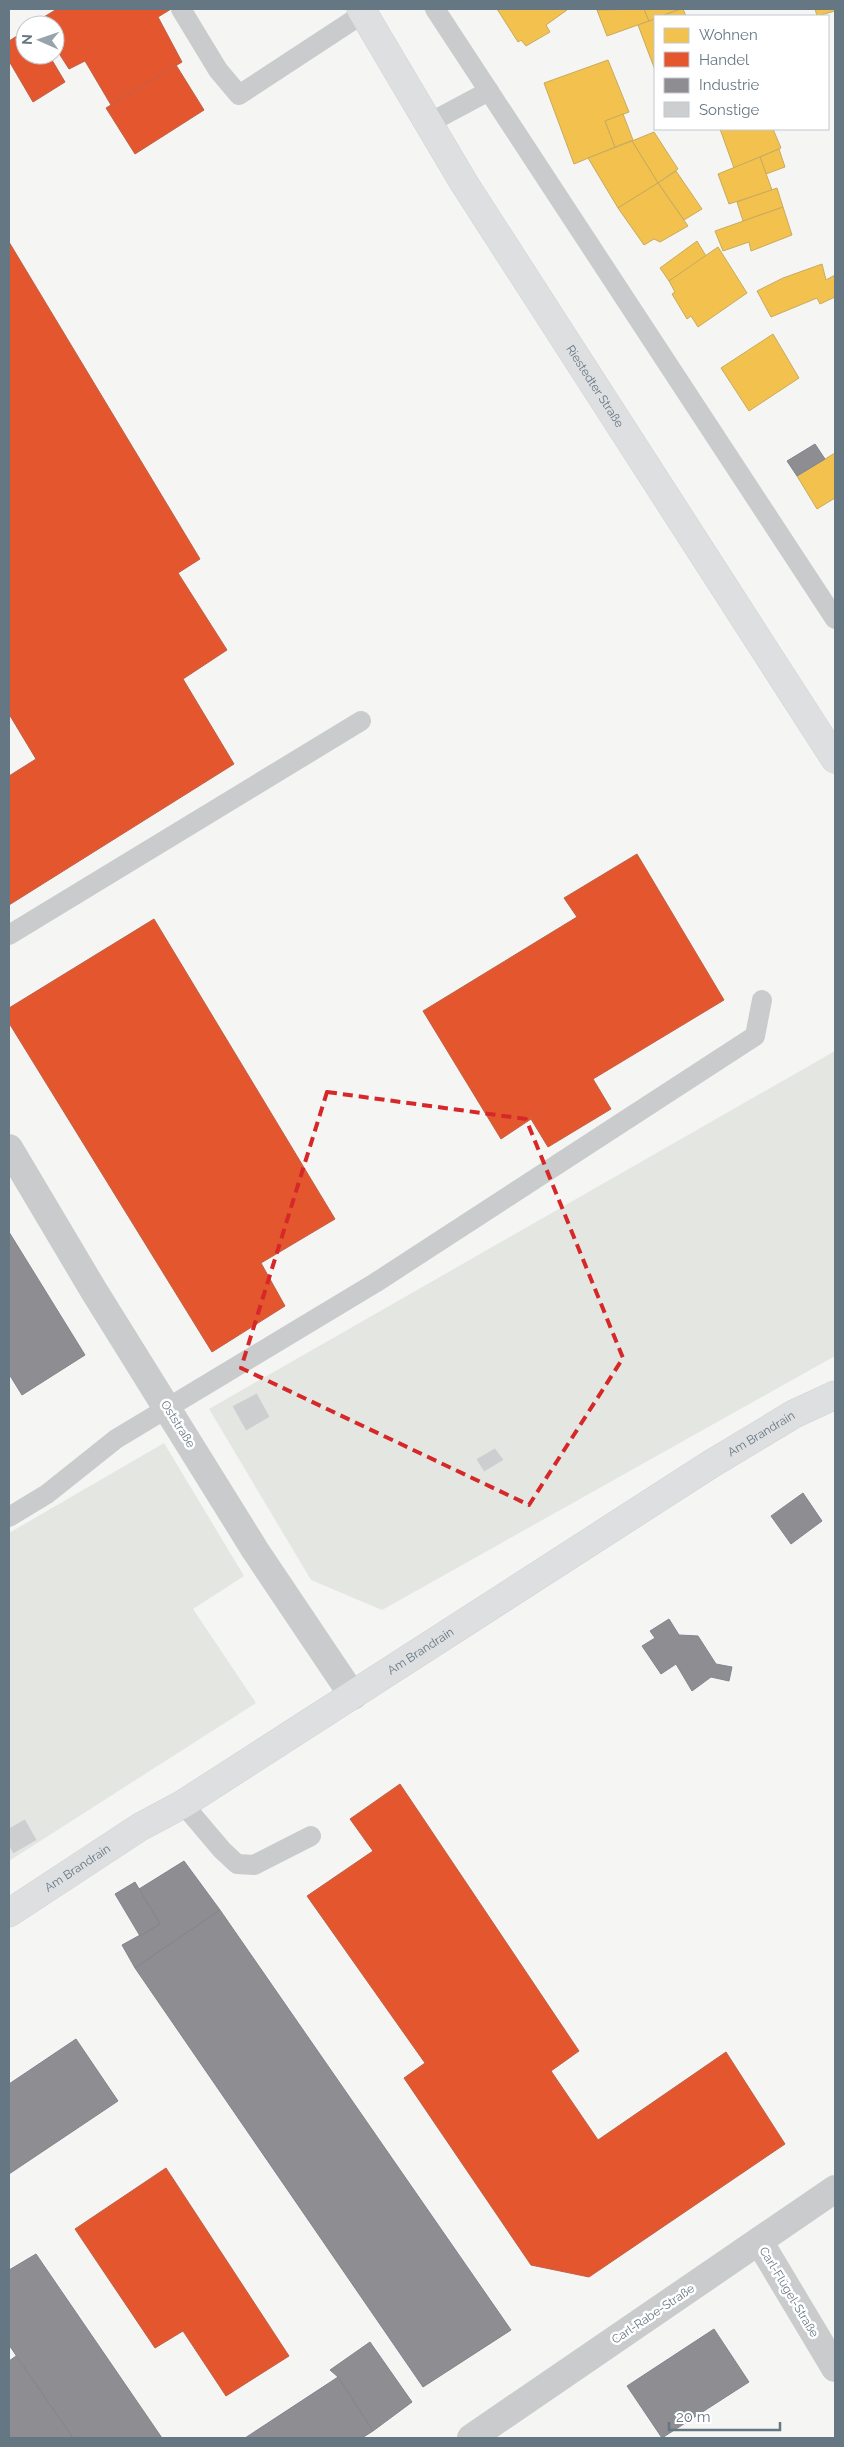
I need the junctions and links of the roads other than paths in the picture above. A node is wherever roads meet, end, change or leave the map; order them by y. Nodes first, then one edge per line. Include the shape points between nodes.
1 (182, 9) edge
2 (435, 9) edge
3 (362, 11) edge
4 (489, 91) junction
5 (429, 124) junction
6 (835, 619) edge
7 (361, 721) dead end
8 (835, 759) edge
9 (9, 935) edge
10 (762, 1000) dead end
11 (9, 1148) edge
12 (835, 1395) edge
13 (167, 1406) junction
14 (9, 1517) edge
15 (353, 1696) junction
16 (183, 1804) junction
17 (311, 1836) dead end
18 (9, 1913) edge
19 (835, 2189) edge
20 (759, 2241) junction
21 (835, 2368) edge
22 (471, 2438) edge

1 - 3 lane via 218,70 239,95
2 - 4 lane
3 - 5 main road, Riestedter Straße
4 - 5 lane
4 - 6 lane
5 - 8 main road, Riestedter Straße
7 - 9 lane
10 - 13 lane via 755,1036 375,1283
11 - 13 street, Oststraße
12 - 15 main road, Am Brandrain via 794,1414 712,1464
13 - 14 lane via 116,1439 48,1494
13 - 15 street, Oststraße via 255,1550
15 - 16 main road, Am Brandrain
16 - 17 lane via 237,1864 254,1865
16 - 18 main road, Am Brandrain
19 - 20 street, Carl-Rabe-Straße
20 - 21 street, Carl-Flügel-Straße
20 - 22 street, Carl-Rabe-Straße

